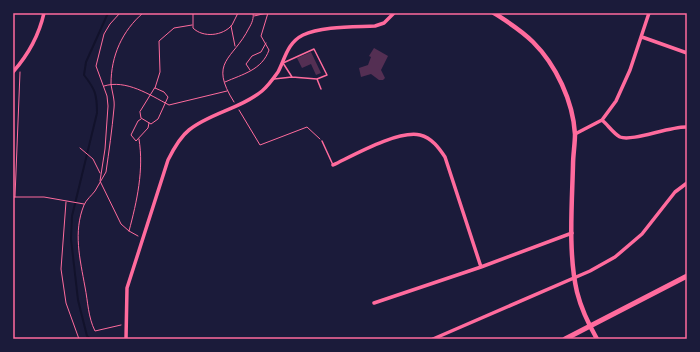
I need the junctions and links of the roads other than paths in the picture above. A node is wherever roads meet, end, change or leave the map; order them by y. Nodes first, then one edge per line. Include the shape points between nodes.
1 (44, 13) edge
2 (394, 13) edge
3 (494, 13) edge
4 (649, 13) edge
5 (642, 37) junction
6 (687, 53) edge
7 (282, 63) junction
8 (13, 72) edge
9 (292, 78) junction
10 (273, 79) junction
11 (317, 79) junction
12 (321, 89) dead end
13 (602, 120) junction
14 (687, 127) edge
15 (575, 134) junction
16 (322, 141) road end
17 (333, 165) joint
18 (687, 183) edge
19 (572, 233) junction
20 (481, 267) junction
21 (687, 276) edge
22 (574, 277) junction
23 (374, 303) dead end
24 (590, 326) junction
25 (126, 339) edge
26 (433, 339) edge
27 (565, 339) edge
28 (597, 339) edge

1 - 8 street via 35,40
2 - 7 street via 384,23 375,26 319,30 302,35 289,47
3 - 15 street via 523,33 548,61 569,103
4 - 5 street
5 - 6 street
5 - 13 street via 623,87
7 - 9 lane
7 - 10 street
7 - 11 lane via 314,49 327,75
9 - 10 lane
9 - 11 lane
10 - 25 street via 254,98 188,130 173,151 164,171 127,288
11 - 12 lane
13 - 14 street via 617,135 627,138 668,128
13 - 15 street
15 - 19 street
16 - 17 lane
17 - 20 street via 397,137 420,136 436,144 446,157
18 - 22 street via 675,192 649,227 632,244 599,266
19 - 20 street
19 - 22 street
20 - 23 street
21 - 24 main road
22 - 24 street via 577,293
22 - 26 street
24 - 27 main road
24 - 28 street

